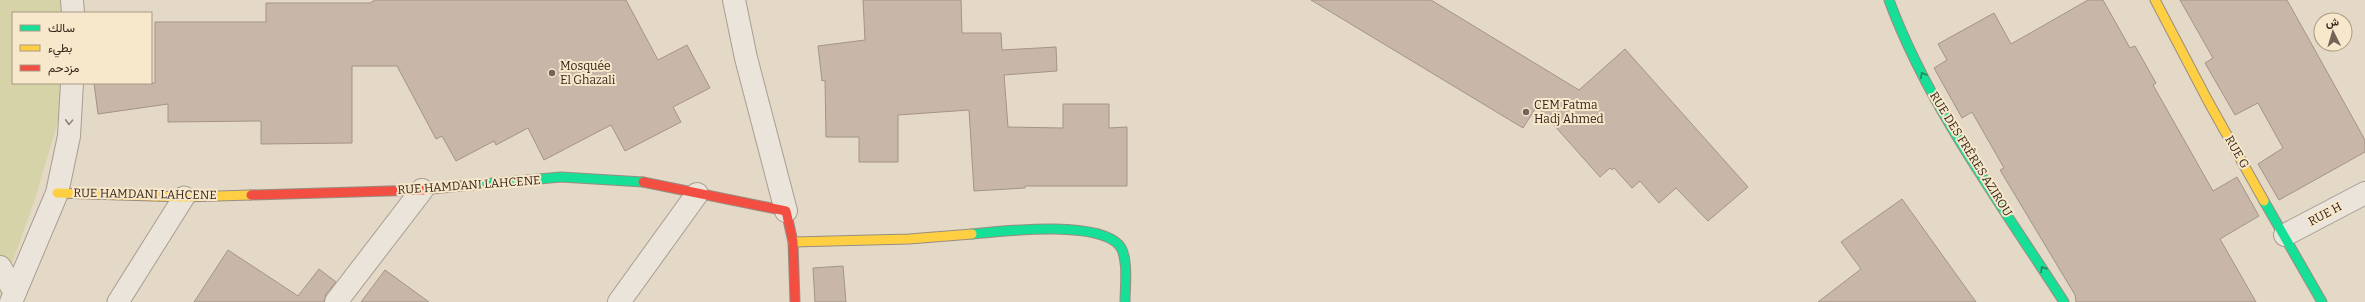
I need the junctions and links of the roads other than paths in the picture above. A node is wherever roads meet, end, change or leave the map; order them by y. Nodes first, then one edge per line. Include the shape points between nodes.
1 (72, 0) edge
2 (734, 0) edge
3 (1890, 0) edge
4 (2155, 0) edge
5 (73, 12) edge
6 (72, 84) edge
7 (422, 190) junction
8 (57, 192) junction
9 (2365, 193) edge
10 (697, 194) junction
11 (184, 197) junction
12 (786, 211) junction
13 (2285, 235) junction
14 (793, 242) junction
15 (0, 267) edge
16 (13, 297) edge
17 (118, 302) edge
18 (336, 302) edge
19 (619, 302) edge
20 (795, 302) edge
21 (1125, 302) edge
22 (2064, 302) edge
23 (2322, 302) edge

1 - 5 street
2 - 12 street via 746,58
22 -> 3 street, RUE DES FRÈRES AZIROU via 1953,127 1922,73 1895,17
4 - 13 street, RUE G via 2208,101
6 -> 8 street via 69,136
7 - 10 street, RUE HAMDANI LAHCENE via 561,178 631,180
7 - 11 street, RUE HAMDANI LAHCENE
7 - 18 street
8 - 11 street, RUE HAMDANI LAHCENE
8 - 16 street
9 - 13 street, RUE H
10 - 12 street, RUE HAMDANI LAHCENE
10 - 19 street
11 - 17 lane
12 - 14 street
13 - 23 street, RUE G
14 - 20 street
14 - 21 street via 927,238 992,231 1076,230 1105,234 1119,245
15 - 16 street

